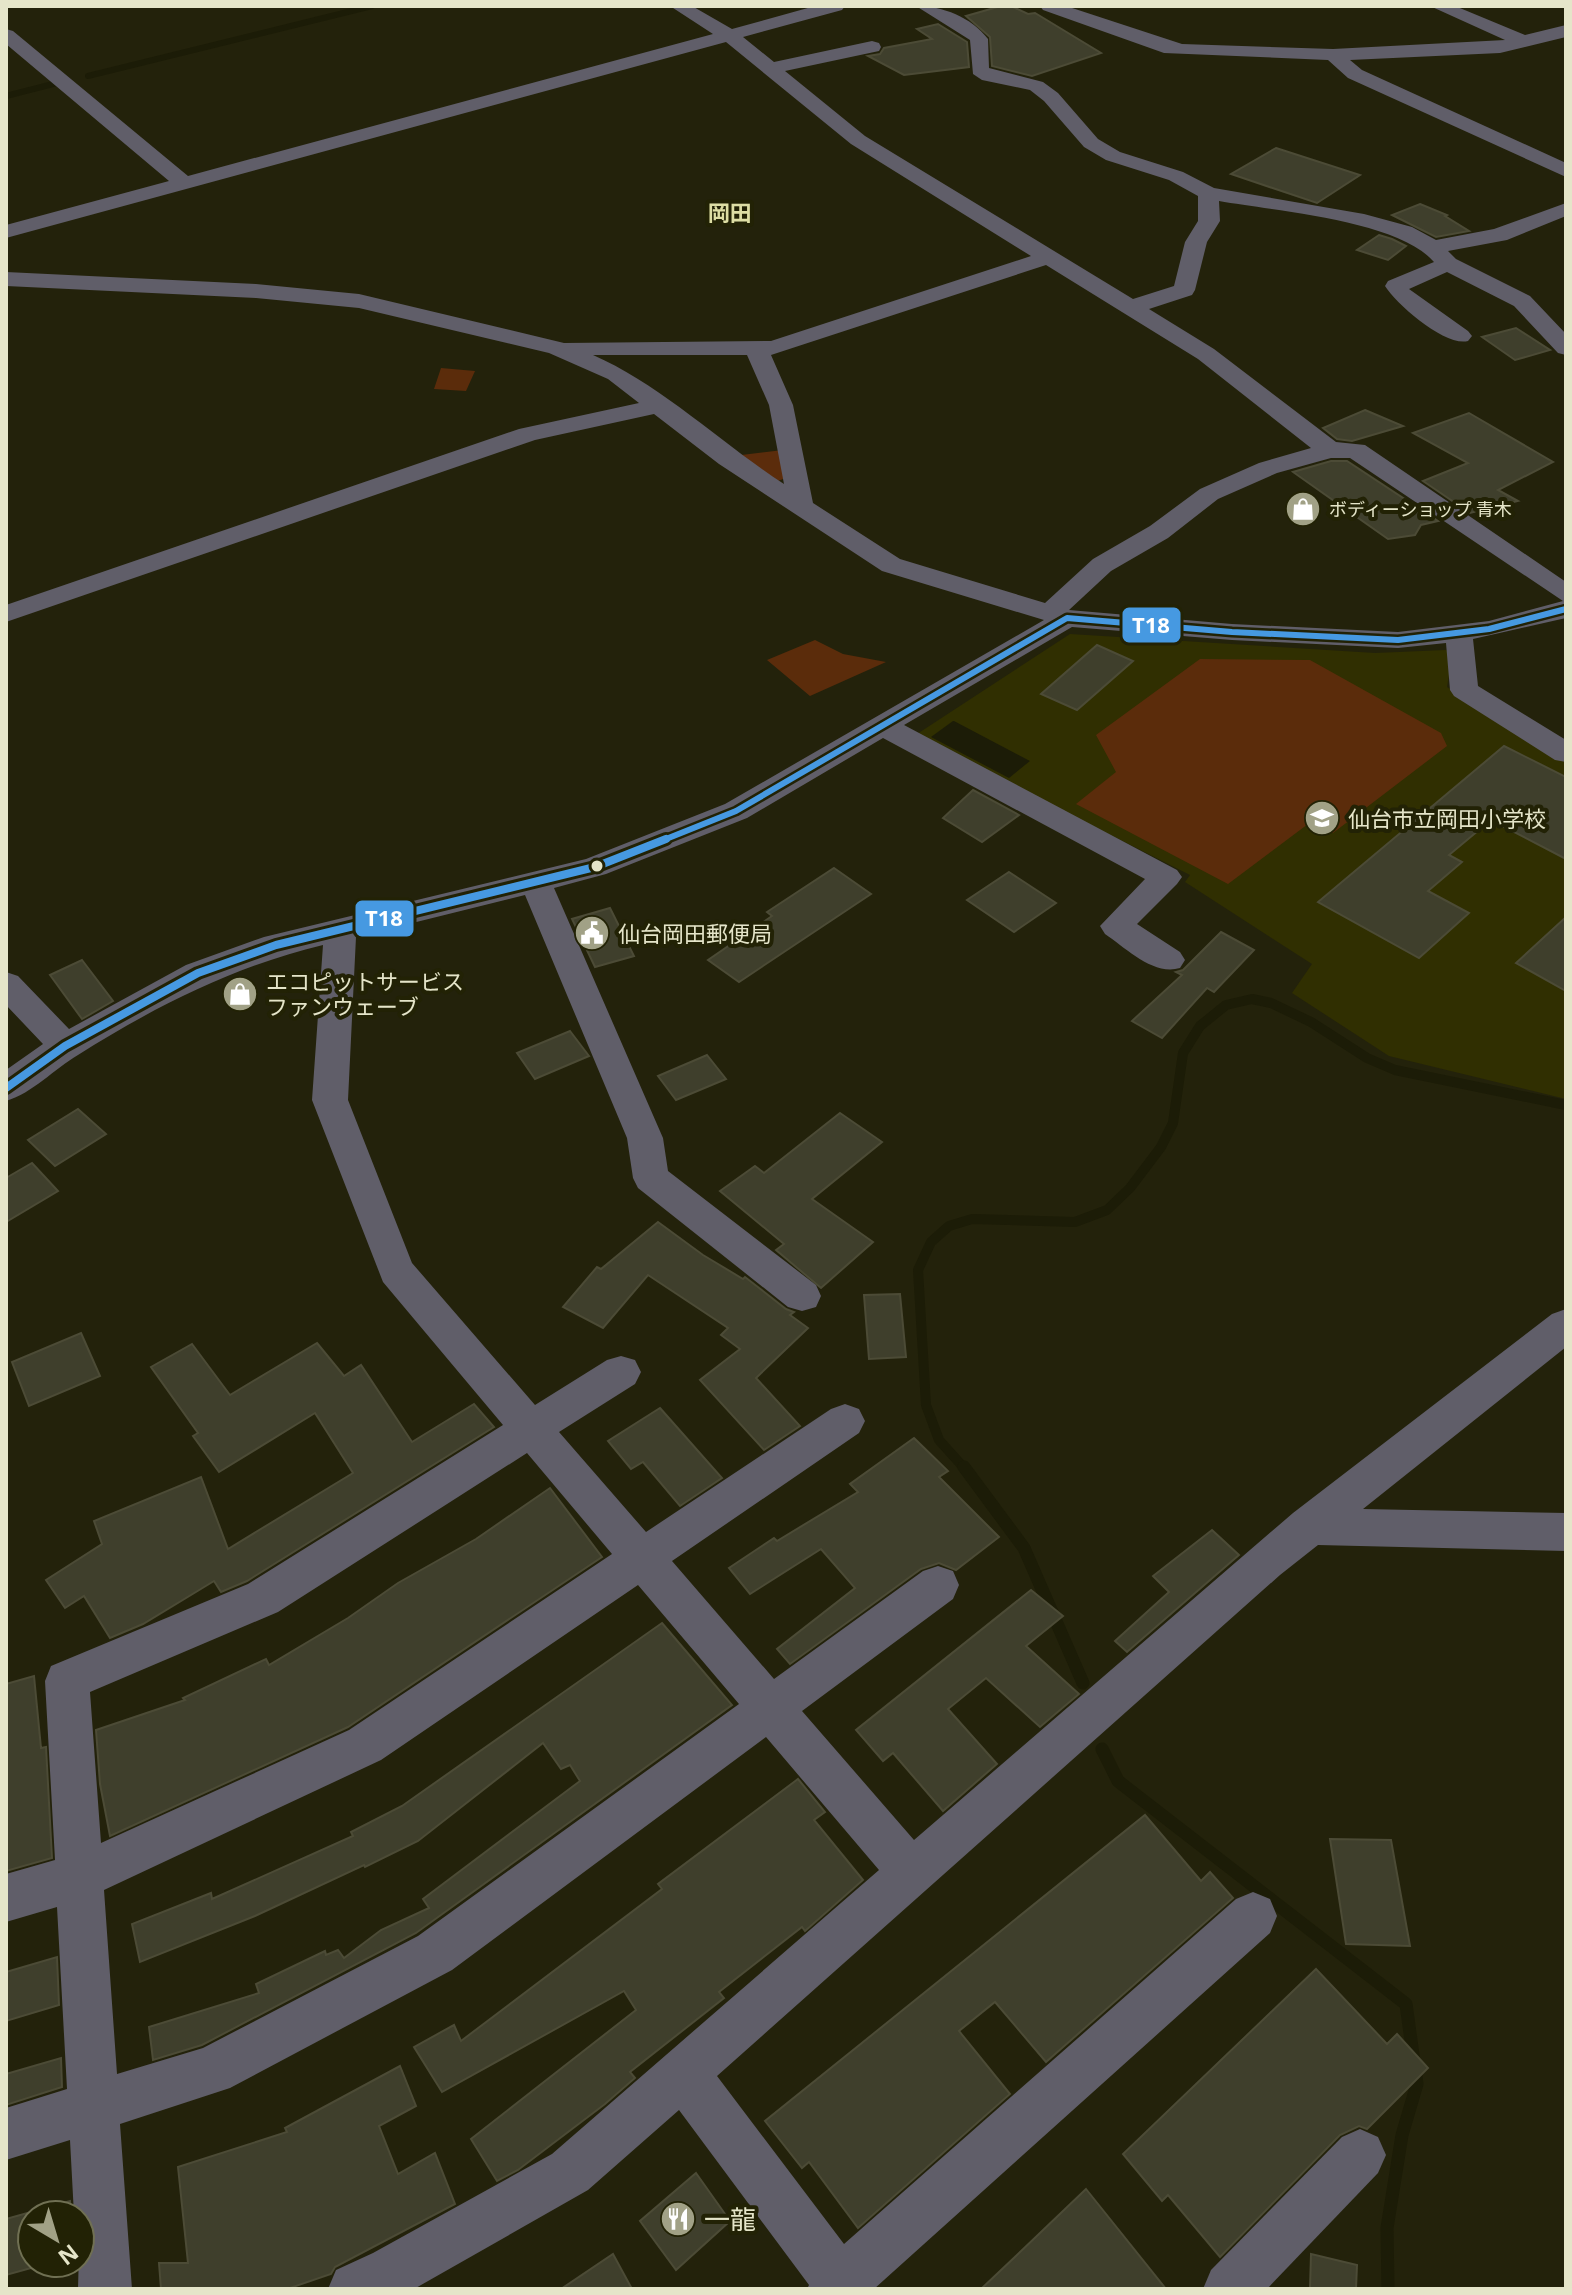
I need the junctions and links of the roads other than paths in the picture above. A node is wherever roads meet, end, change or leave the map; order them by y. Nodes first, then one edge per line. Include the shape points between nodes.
1 (679, 6) edge
2 (925, 6) edge
3 (1049, 6) edge
4 (1439, 6) edge
5 (841, 21) edge
6 (1563, 33) edge
7 (6, 35) edge
8 (729, 35) junction
9 (1523, 41) junction
10 (1333, 55) junction
11 (770, 69) junction
12 (1566, 171) edge
13 (183, 182) junction
14 (1208, 193) junction
15 (1566, 209) edge
16 (6, 232) edge
17 (1433, 247) junction
18 (1045, 258) junction
19 (1448, 264) junction
20 (6, 279) edge
21 (1132, 307) junction
22 (1460, 336) dead end
23 (557, 348) junction
24 (756, 348) junction
25 (1566, 348) edge
26 (658, 406) junction
27 (1330, 450) junction
28 (801, 506) junction
29 (1566, 594) edge
30 (6, 614) edge
31 (1059, 615) junction
32 (1560, 617) edge
33 (1459, 634) junction
34 (885, 727) junction
35 (1566, 753) edge
36 (536, 882) junction
37 (340, 929) junction
38 (1168, 960) dead end
39 (6, 984) edge
40 (65, 1046) junction
41 (6, 1088) edge
42 (802, 1296) dead end
43 (1566, 1325) edge
44 (621, 1372) dead end
45 (845, 1421) dead end
46 (532, 1430) junction
47 (1308, 1526) junction
48 (1566, 1532) edge
49 (642, 1558) junction
50 (938, 1585) dead end
51 (771, 1708) junction
52 (911, 1872) junction
53 (79, 1877) junction
54 (6, 1898) edge
55 (1253, 1916) dead end
56 (683, 2073) junction
57 (94, 2107) junction
58 (6, 2134) edge
59 (1360, 2155) dead end
60 (840, 2287) edge
61 (105, 2289) edge
62 (355, 2289) edge
63 (1230, 2289) edge

1 - 8 street
2 - 14 street via 979,39 980,70 989,76 1036,86 1091,143
3 - 10 street via 1164,47
4 - 9 street
5 - 8 street via 816,11
5 - 11 street via 872,47
6 - 9 street
7 - 13 street
8 - 11 street
8 - 13 street
9 - 10 street via 1500,47
10 - 12 street via 1355,74
11 - 18 street via 858,140
13 - 16 street
14 - 17 street via 1364,220
14 - 21 street via 1209,221 1196,242 1184,290
15 - 17 street via 1499,235
17 - 19 street
18 - 21 street
18 - 24 street via 773,348
19 - 22 street via 1396,286 1403,297
19 - 25 street via 1522,301
20 - 23 street via 359,301
21 - 27 street via 1206,354
23 - 24 street
23 - 26 street via 616,374
24 - 28 street via 781,405
26 - 28 street
26 - 30 street via 528,434
27 - 29 street via 1356,450
27 - 31 street via 1268,468 1209,494 1159,532 1102,565
28 - 31 street via 891,565
31 - 33 street via 1314,638 1398,640
31 - 34 street
32 - 33 street
33 - 35 street via 1464,690
34 - 36 street via 736,811 595,867
34 - 38 street via 1166,877 1116,926
36 - 37 street
36 - 42 street via 645,1138 651,1178
37 - 40 street via 198,973
37 - 46 street via 330,1100 335,1114 396,1271
39 - 40 street
40 - 41 street
43 - 47 street
44 - 46 street
45 - 49 street
46 - 49 street
46 - 53 street via 263,1598 67,1681
47 - 48 street
47 - 52 street
49 - 51 street
49 - 53 street via 365,1745
50 - 51 street
51 - 52 street
51 - 57 street via 435,1953 212,2070
52 - 56 street
53 - 54 street
53 - 57 street
55 - 60 street
56 - 60 street
56 - 62 street via 570,2172
57 - 58 street
57 - 61 street
59 - 63 street

